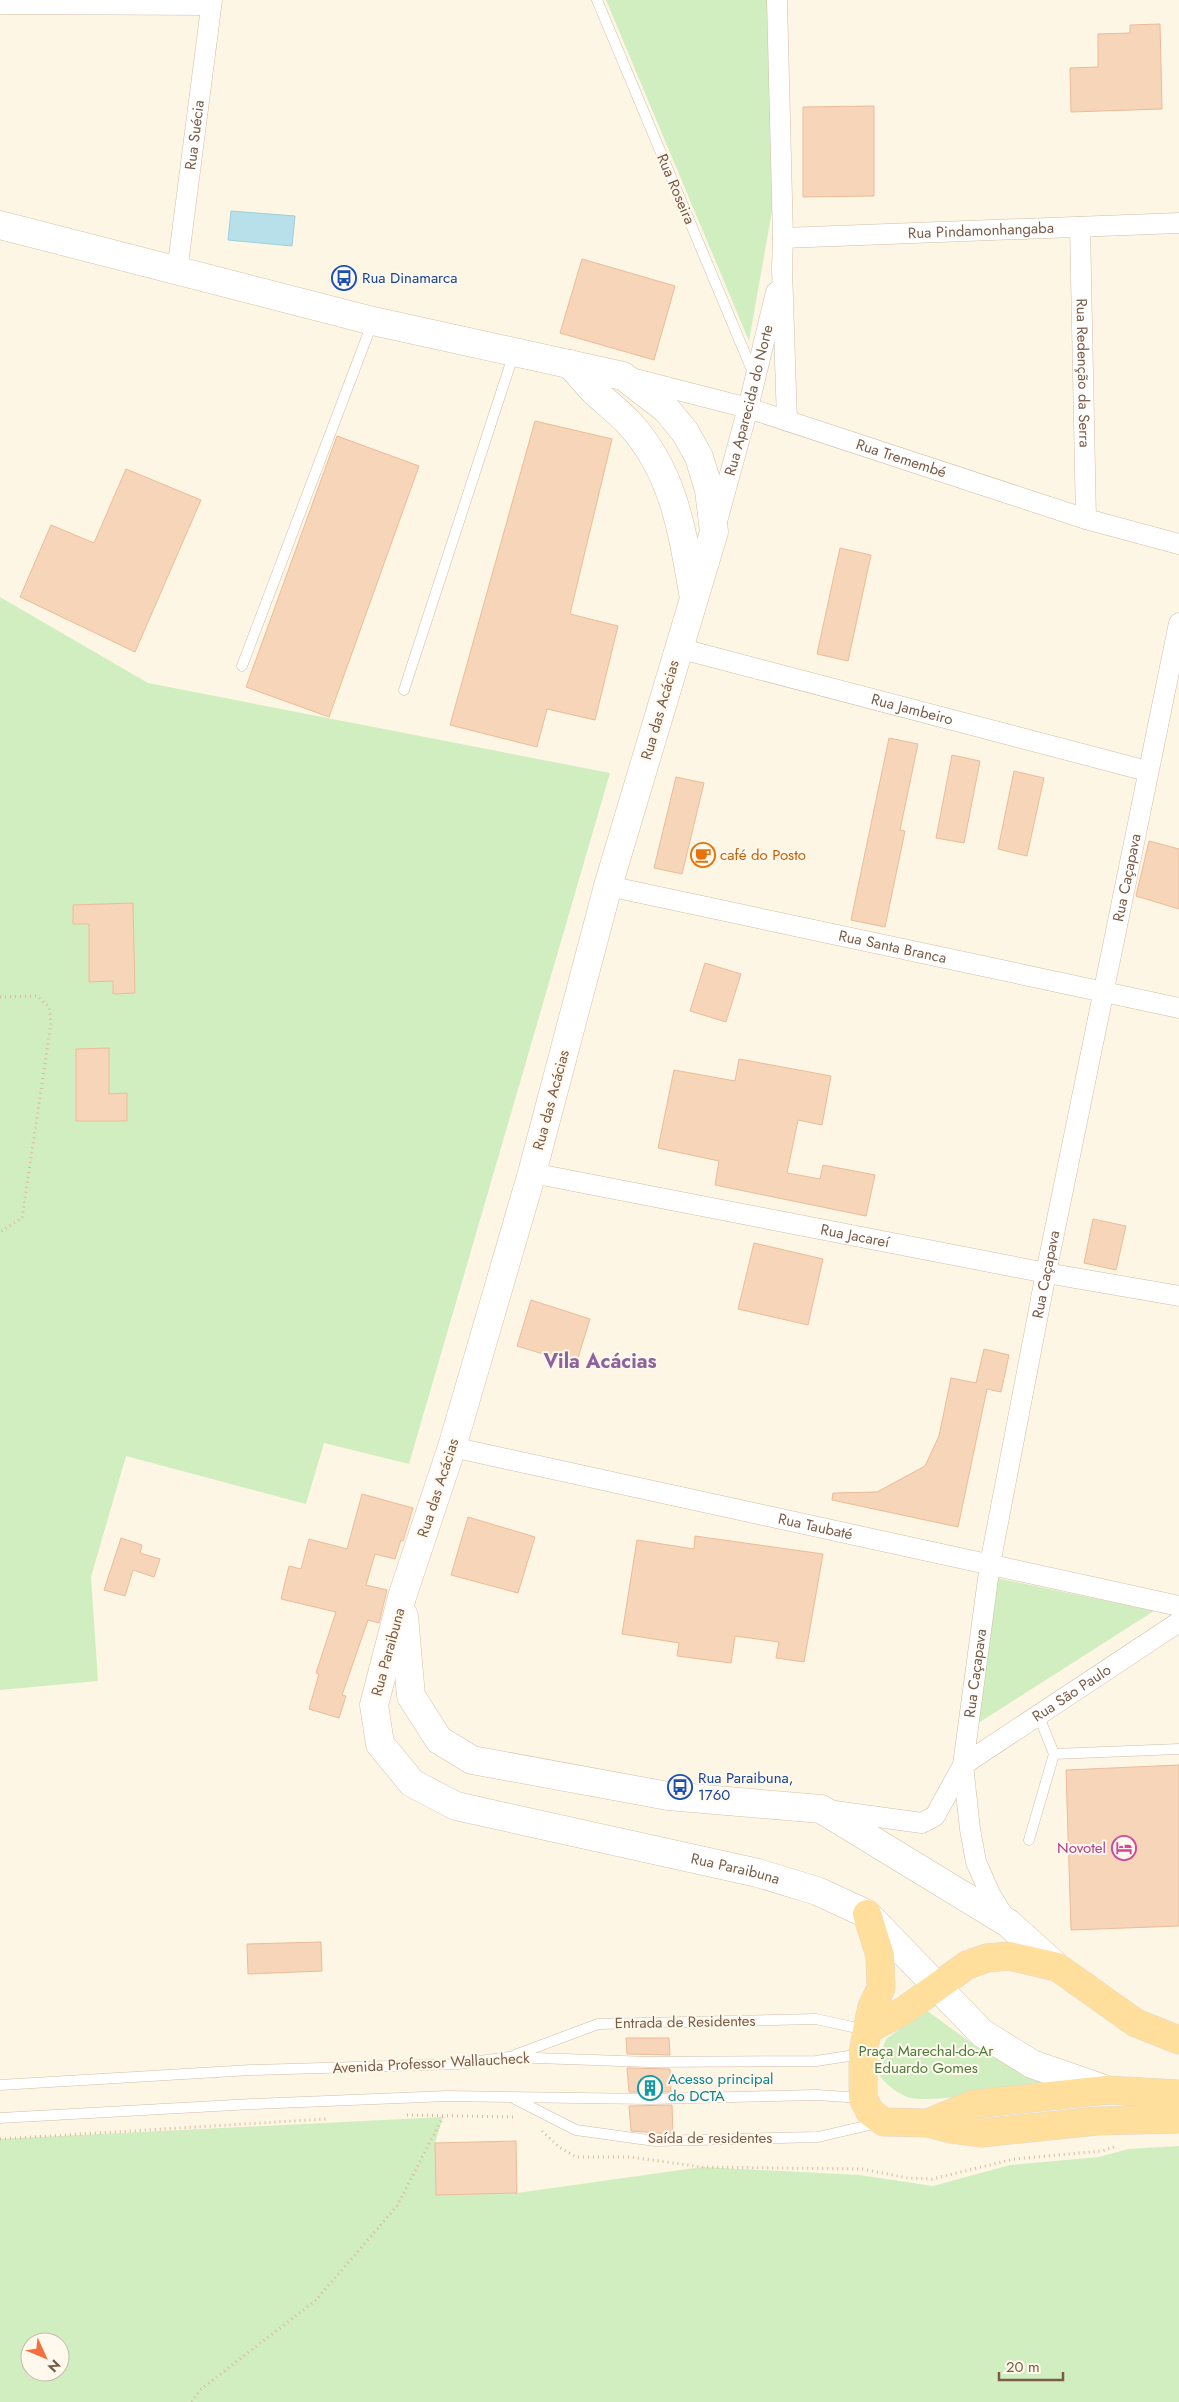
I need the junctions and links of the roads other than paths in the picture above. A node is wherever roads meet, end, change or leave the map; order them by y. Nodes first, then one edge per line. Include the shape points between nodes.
1 (596, 0) edge
2 (777, 0) edge
3 (211, 3) edge
4 (0, 4) edge
5 (1179, 223) edge
6 (0, 225) edge
7 (1080, 227) junction
8 (783, 238) junction
9 (782, 269) junction
10 (177, 272) junction
11 (373, 321) junction
12 (514, 352) junction
13 (570, 364) junction
14 (623, 376) junction
15 (755, 377) junction
16 (748, 408) junction
17 (787, 422) junction
18 (1086, 519) junction
19 (714, 532) junction
20 (1179, 544) edge
21 (694, 600) junction
22 (1179, 623) edge
23 (678, 648) junction
24 (242, 666) dead end
25 (404, 690) dead end
26 (1147, 771) junction
27 (608, 886) junction
28 (1102, 993) junction
29 (1179, 1008) edge
30 (532, 1172) junction
31 (1046, 1273) junction
32 (1179, 1296) edge
33 (452, 1447) junction
34 (990, 1564) junction
35 (402, 1597) junction
36 (1179, 1606) edge
37 (1179, 1622) edge
38 (1038, 1714) junction
39 (1179, 1749) edge
40 (1054, 1754) junction
41 (963, 1765) junction
42 (821, 1809) junction
43 (1030, 1840) dead end
44 (867, 1914) junction
45 (1008, 1923) junction
46 (1057, 1967) junction
47 (936, 1987) junction
48 (1179, 2040) edge
49 (865, 2042) junction
50 (508, 2057) junction
51 (0, 2085) edge
52 (1107, 2090) junction
53 (1179, 2094) edge
54 (512, 2097) junction
55 (863, 2098) junction
56 (0, 2118) edge
57 (1179, 2119) edge
58 (884, 2122) junction
59 (928, 2123) junction

1 - 15 lane, Rua Roseira
2 - 8 street, Rua Aparecida do Norte
3 - 4 street
3 - 10 street, Rua Suécia
5 - 7 street, Rua Pindamonhangaba
6 - 10 main road
7 - 8 street, Rua Pindamonhangaba
7 - 18 street, Rua Redenção da Serra
8 - 9 street, Rua Aparecida do Norte
9 - 15 street, Rua Aparecida do Norte
9 - 17 street, Rua Aparecida do Norte
10 - 11 main road
11 - 12 main road
11 - 24 lane
12 - 13 main road
12 - 25 lane
13 - 14 main road, Rua das Acácias
13 - 21 main road, Rua das Acácias via 630,423 653,453 682,524
14 - 16 street, Rua Tremembé
14 - 19 main road, Rua das Acácias via 666,409 685,432 699,457
15 - 16 street, Rua Aparecida do Norte
16 - 17 street, Rua Tremembé
16 - 19 street, Rua Aparecida do Norte
17 - 18 street, Rua Tremembé
18 - 20 street, Rua Tremembé
19 - 21 main road, Rua das Acácias
21 - 23 main road, Rua das Acácias
22 - 26 street, Rua Caçapava
23 - 26 street, Rua Jambeiro
23 - 27 main road, Rua das Acácias
26 - 28 street, Rua Caçapava
27 - 28 street, Rua Santa Branca
27 - 30 main road, Rua das Acácias
28 - 29 street, Rua Santa Branca
28 - 31 street, Rua Caçapava
30 - 31 street, Rua Jacareí
30 - 33 main road, Rua das Acácias
31 - 32 street, Rua Jacareí
31 - 34 street, Rua Caçapava
33 - 34 street, Rua Taubaté
33 - 35 main road, Rua das Acácias
34 - 36 street, Rua Taubaté
34 - 41 street, Rua Caçapava
35 - 42 main road, Rua Paraibuna via 411,1696 439,1740 472,1760 668,1796
35 - 44 main road, Rua Paraibuna via 374,1705 380,1744 412,1783 456,1806 758,1873 817,1891
37 - 38 street, Rua São Paulo
38 - 40 lane
38 - 41 street, Rua São Paulo
39 - 40 lane
40 - 43 lane
41 - 42 street, Rua Paraibuna via 935,1816 922,1823
41 - 45 street, Rua Caçapava via 976,1862
42 - 45 main road, Rua Paraibuna
44 - 47 main road, Rua Paraibuna
44 - 49 main road via 880,1956 881,1988 872,2007
45 - 46 main road, Rua Paraibuna
46 - 47 main road via 1009,1956 987,1958 966,1965
46 - 48 main road, Rua Paraibuna via 1136,2023
47 - 49 main road
47 - 52 main road, Rua Paraibuna via 982,2033 1032,2064
49 - 50 lane, Avenida Professor Wallaucheck via 816,2061 649,2062
49 - 50 lane, Entrada de Residentes via 816,2019 598,2024
49 - 55 main road
50 - 51 lane, Avenida Professor Wallaucheck via 458,2064 251,2070
52 - 53 main road
52 - 59 main road via 974,2104
54 - 55 lane via 650,2099 817,2095
54 - 56 lane via 448,2096 252,2104
54 - 58 lane, Saída de residentes via 576,2130 655,2141 818,2137
55 - 58 main road via 870,2112
57 - 59 main road via 1098,2121 981,2133
58 - 59 main road

